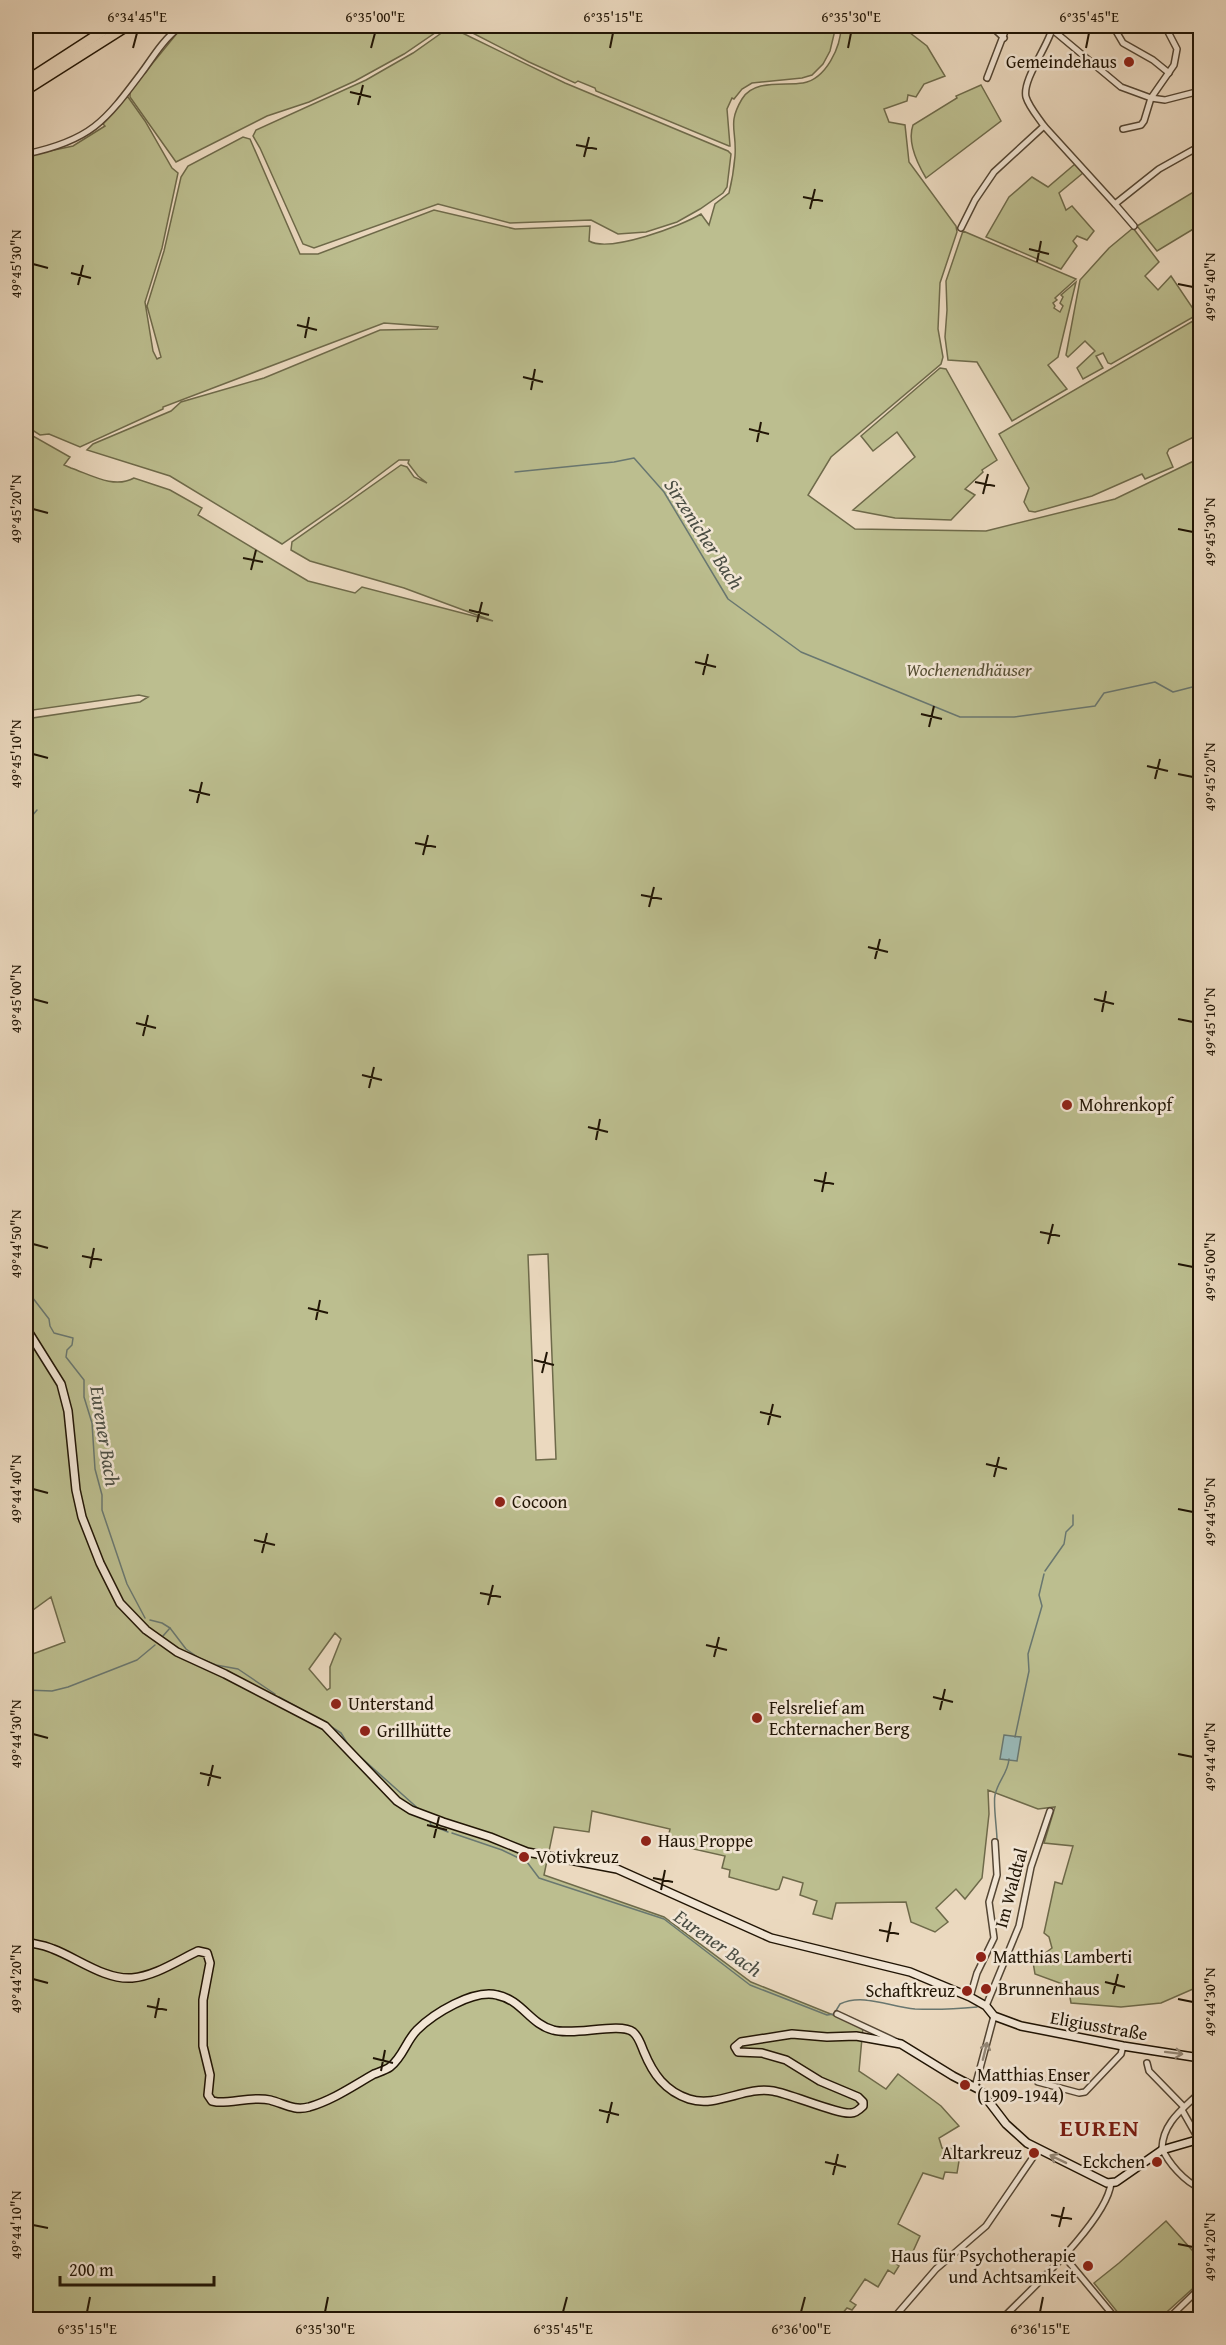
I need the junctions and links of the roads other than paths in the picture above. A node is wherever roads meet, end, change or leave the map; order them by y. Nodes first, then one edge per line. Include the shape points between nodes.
1 (111, 26) edge
2 (127, 26) edge
3 (181, 26) edge
4 (991, 26) edge
5 (1007, 26) edge
6 (1113, 26) edge
7 (1165, 26) edge
8 (1050, 27) edge
9 (1004, 38) junction
10 (1169, 72) junction
11 (987, 78) dead end
12 (26, 81) edge
13 (26, 90) edge
14 (1200, 92) edge
15 (1151, 98) junction
16 (1044, 126) junction
17 (1123, 129) dead end
18 (1200, 146) edge
19 (26, 154) edge
20 (1115, 204) junction
21 (1134, 226) dead end
22 (961, 228) dead end
23 (26, 1328) edge
24 (1050, 1811) dead end
25 (995, 1842) dead end
26 (26, 1942) edge
27 (970, 1997) junction
28 (986, 2006) junction
29 (837, 2014) dead end
30 (994, 2016) junction
31 (901, 2044) junction
32 (1123, 2046) junction
33 (1200, 2058) edge
34 (1147, 2063) dead end
35 (1038, 2082) dead end
36 (975, 2087) junction
37 (1200, 2095) edge
38 (1183, 2109) junction
39 (1200, 2140) edge
40 (1038, 2150) junction
41 (1162, 2150) junction
42 (1114, 2182) junction
43 (1200, 2188) edge
44 (1063, 2255) junction
45 (1200, 2288) edge
46 (892, 2319) edge
47 (1001, 2319) edge
48 (1118, 2319) edge
49 (1167, 2319) edge

1 - 12 highway
2 - 13 highway
3 - 19 street via 165,40 96,126 66,143
4 - 9 street
5 - 9 street
6 - 10 street via 1123,43
7 - 10 street via 1177,50
8 - 15 street via 1121,87
8 - 16 street via 1026,92
9 - 11 street
10 - 15 street
14 - 15 street via 1165,100
15 - 17 street via 1141,125
16 - 20 street
16 - 22 street via 994,172
18 - 20 street via 1159,169
20 - 21 street
23 - 27 street via 65,1396 76,1490 86,1531 114,1593 146,1630 177,1652 325,1726 386,1791 411,1810 527,1852 617,1869 771,1938 902,1969
24 - 28 street, Im Waldtal via 1031,1868 1019,1926
25 - 27 street via 997,1875 989,1902 994,1938
26 - 31 street via 112,1975 134,1978 198,1951 207,1953 210,1963 202,2000 203,2046 210,2075 208,2095 216,2102 258,2098 298,2109 339,2095 390,2067 417,2030 457,2002 486,1993 513,2001 543,2027 554,2031 633,2031 662,2083 697,2101 765,2090 851,2113 863,2106 858,2097 820,2081 786,2060 762,2053 743,2054 735,2047 741,2042 792,2034 856,2036
27 - 28 street
28 - 30 street
29 - 31 street
30 - 32 street, Eligiusstraße via 1052,2034
36 -> 30 street
31 - 36 street
32 -> 33 street, Eligiusstraße
32 - 35 street via 1085,2092
34 - 38 street via 1149,2071
36 - 40 street via 1006,2124
37 - 38 street
38 - 39 street
38 - 41 street via 1165,2130
39 - 41 street
42 -> 40 street via 1099,2179
40 - 46 street via 986,2226 936,2269
41 - 42 street
41 - 43 street via 1182,2175
42 - 44 street via 1093,2222
44 - 47 street
44 - 48 street
45 - 49 street

